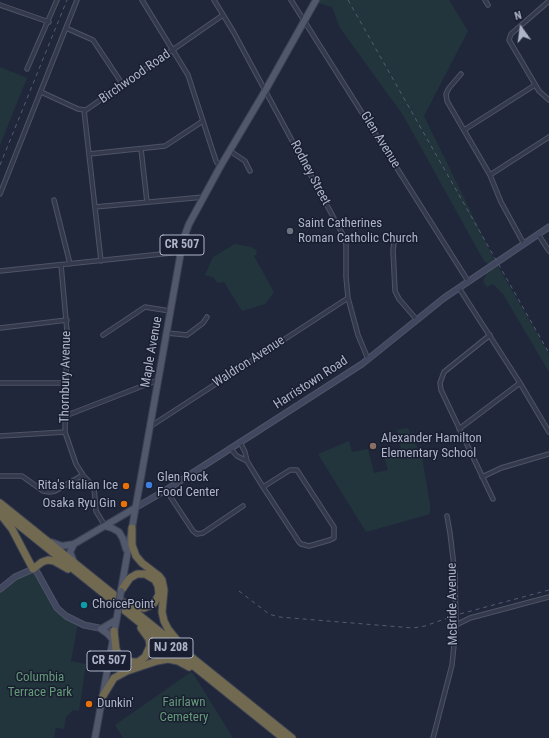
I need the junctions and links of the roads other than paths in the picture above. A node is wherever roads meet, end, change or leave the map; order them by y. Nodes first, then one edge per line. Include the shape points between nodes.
1 (57, 0) edge
2 (77, 0) edge
3 (142, 0) edge
4 (214, 0) edge
5 (291, 0) edge
6 (316, 0) edge
7 (485, 0) edge
8 (549, 1) edge
9 (0, 5) edge
10 (488, 5) dead end
11 (223, 15) junction
12 (304, 21) junction
13 (49, 22) junction
14 (66, 28) junction
15 (173, 50) junction
16 (27, 69) dead end
17 (460, 74) dead end
18 (123, 85) junction
19 (535, 85) junction
20 (265, 91) junction
21 (40, 92) junction
22 (549, 100) edge
23 (84, 110) junction
24 (203, 120) junction
25 (464, 130) junction
26 (549, 137) edge
27 (141, 149) junction
28 (230, 151) junction
29 (90, 154) junction
30 (220, 167) junction
31 (250, 171) dead end
32 (490, 176) junction
33 (0, 194) edge
34 (204, 196) junction
35 (54, 200) dead end
36 (147, 202) junction
37 (95, 207) junction
38 (549, 227) edge
39 (538, 234) junction
40 (394, 243) dead end
41 (524, 244) junction
42 (549, 251) edge
43 (181, 252) junction
44 (101, 261) junction
45 (70, 264) junction
46 (61, 265) junction
47 (0, 271) edge
48 (468, 281) junction
49 (459, 288) junction
50 (348, 298) junction
51 (170, 311) junction
52 (207, 317) dead end
53 (67, 320) junction
54 (417, 320) junction
55 (0, 328) edge
56 (167, 333) junction
57 (103, 335) dead end
58 (490, 335) junction
59 (368, 359) junction
60 (158, 380) junction
61 (0, 383) edge
62 (66, 383) junction
63 (520, 383) junction
64 (64, 416) junction
65 (151, 426) junction
66 (459, 429) junction
67 (65, 432) junction
68 (549, 432) edge
69 (0, 436) edge
70 (240, 442) junction
71 (230, 448) junction
72 (549, 454) edge
73 (247, 461) junction
74 (83, 474) junction
75 (1, 476) edge
76 (482, 477) junction
77 (264, 487) junction
78 (166, 490) junction
79 (493, 499) dead end
80 (0, 501) edge
81 (243, 506) dead end
82 (135, 508) junction
83 (0, 510) edge
84 (0, 514) edge
85 (447, 516) dead end
86 (105, 526) junction
87 (132, 528) junction
88 (45, 539) junction
89 (74, 544) junction
90 (127, 554) junction
91 (76, 564) junction
92 (33, 569) junction
93 (84, 578) junction
94 (0, 589) edge
95 (107, 589) junction
96 (121, 591) junction
97 (549, 596) edge
98 (112, 600) junction
99 (116, 618) junction
100 (456, 624) junction
101 (100, 629) junction
102 (114, 631) junction
103 (113, 640) junction
104 (210, 672) junction
105 (229, 695) junction
106 (102, 696) junction
107 (95, 738) edge
108 (282, 738) edge
109 (292, 738) edge
110 (433, 738) edge

1 - 13 street
2 - 14 street
3 - 15 street
4 - 11 street, Rodney Street
5 - 12 street, Glen Avenue
6 - 12 main road, Maple Avenue / CR 507
7 - 10 street
8 - 19 street via 511,34 509,40
9 - 13 street
11 - 15 street, Birchwood Road
11 - 20 street, Rodney Street
12 - 20 main road, Maple Avenue / CR 507
12 - 48 street, Glen Avenue
13 - 16 street
14 - 18 street via 93,40
14 - 21 street
15 - 18 street, Birchwood Road
15 - 24 street via 188,75
17 - 25 street via 448,88 446,98
18 - 23 street, Birchwood Road
19 - 22 street
19 - 25 street
20 - 28 main road, Maple Avenue / CR 507
20 - 50 street, Rodney Street via 343,235 346,244
21 - 23 street, Birchwood Road
21 - 33 street
23 - 29 street
24 - 27 street via 165,146
24 - 30 street
25 - 32 street
26 - 32 street
27 - 29 street
27 - 36 street
28 - 30 main road, Maple Avenue / CR 507
28 - 31 street via 245,162
29 - 37 street
30 - 34 main road, Maple Avenue / CR 507
32 - 41 street
34 - 36 street
34 - 43 main road, Maple Avenue / CR 507 via 186,232
35 - 45 street
36 - 37 street
37 - 44 street
38 - 39 street, Harristown Road
39 - 41 street, Harristown Road
39 - 42 street
40 - 54 street via 395,291
41 - 48 street, Harristown Road
43 - 44 street
43 - 51 main road, Maple Avenue / CR 507
44 - 45 street
45 - 46 street
46 - 47 street
46 - 53 street, Thornbury Avenue
48 - 49 street, Harristown Road
49 - 54 street, Harristown Road
49 - 58 street
50 - 59 street, Rodney Street via 358,335
50 - 65 street, Waldron Avenue
51 - 56 main road, Maple Avenue / CR 507
51 - 57 street via 145,307
52 - 56 street via 187,335
53 - 55 street
53 - 62 street, Thornbury Avenue
54 - 59 street, Harristown Road
56 - 60 main road, Maple Avenue / CR 507
58 - 63 street
58 - 66 street via 444,372 440,379 440,390
59 - 70 street, Harristown Road
60 - 64 street
60 - 65 main road, Maple Avenue / CR 507
61 - 62 street
62 - 64 street, Thornbury Avenue
63 - 66 street
63 - 68 street
64 - 67 street, Thornbury Avenue
65 - 82 main road, Maple Avenue / CR 507
66 - 76 street
67 - 69 street
67 - 74 street, Thornbury Avenue via 72,456
70 - 71 street, Harristown Road
70 - 73 street
71 - 73 street via 237,456
71 - 78 street, Harristown Road
72 - 76 street via 501,468
73 - 77 street
74 - 75 street via 50,492 43,491 22,476
74 - 86 street, Thornbury Avenue via 94,487 96,511
76 - 79 street
77 - 77 street via 290,470 299,471 334,526 335,535 330,540 309,546 301,544
78 - 81 street via 197,534 203,533
78 - 82 street, Harristown Road
80 - 88 highway, NJ 208
82 - 86 main road, Harristown Road
82 - 87 main road, Maple Avenue / CR 507
83 - 93 highway, NJ 208
84 - 92 highway via 12,529
85 - 100 street, McBride Avenue via 454,575
86 - 89 main road, Harristown Road
86 - 90 main road via 116,530 122,536
87 - 90 main road, Maple Avenue / CR 507
87 - 104 highway via 134,553 159,576 164,585 162,612 166,625
88 - 89 main road via 62,546
88 - 91 highway, NJ 208
89 - 91 main road via 70,552
90 - 96 main road, Maple Avenue / CR 507
91 - 95 highway, NJ 208
92 - 93 highway via 51,560
92 - 94 street via 15,577
92 - 101 street via 57,608 81,624
93 - 98 highway, NJ 208
95 - 96 highway via 131,604 144,608 155,602 159,590 155,580 149,575 141,574 130,578
95 - 104 highway, NJ 208
96 - 99 main road, Maple Avenue / CR 507, bridge
97 - 100 street
98 - 102 highway via 147,635 150,646 145,657 134,662 122,659 116,650
98 - 105 highway, NJ 208
99 - 101 main road
99 - 102 main road, Maple Avenue / CR 507
100 - 110 street, McBride Avenue via 450,672
101 - 102 street
101 - 103 main road
102 - 103 main road, Maple Avenue / CR 507
103 - 106 main road, Maple Avenue / CR 507
104 - 109 highway, NJ 208
105 - 106 highway via 189,666 168,659 118,675
105 - 108 highway, NJ 208
106 - 107 main road, Maple Avenue / CR 507

